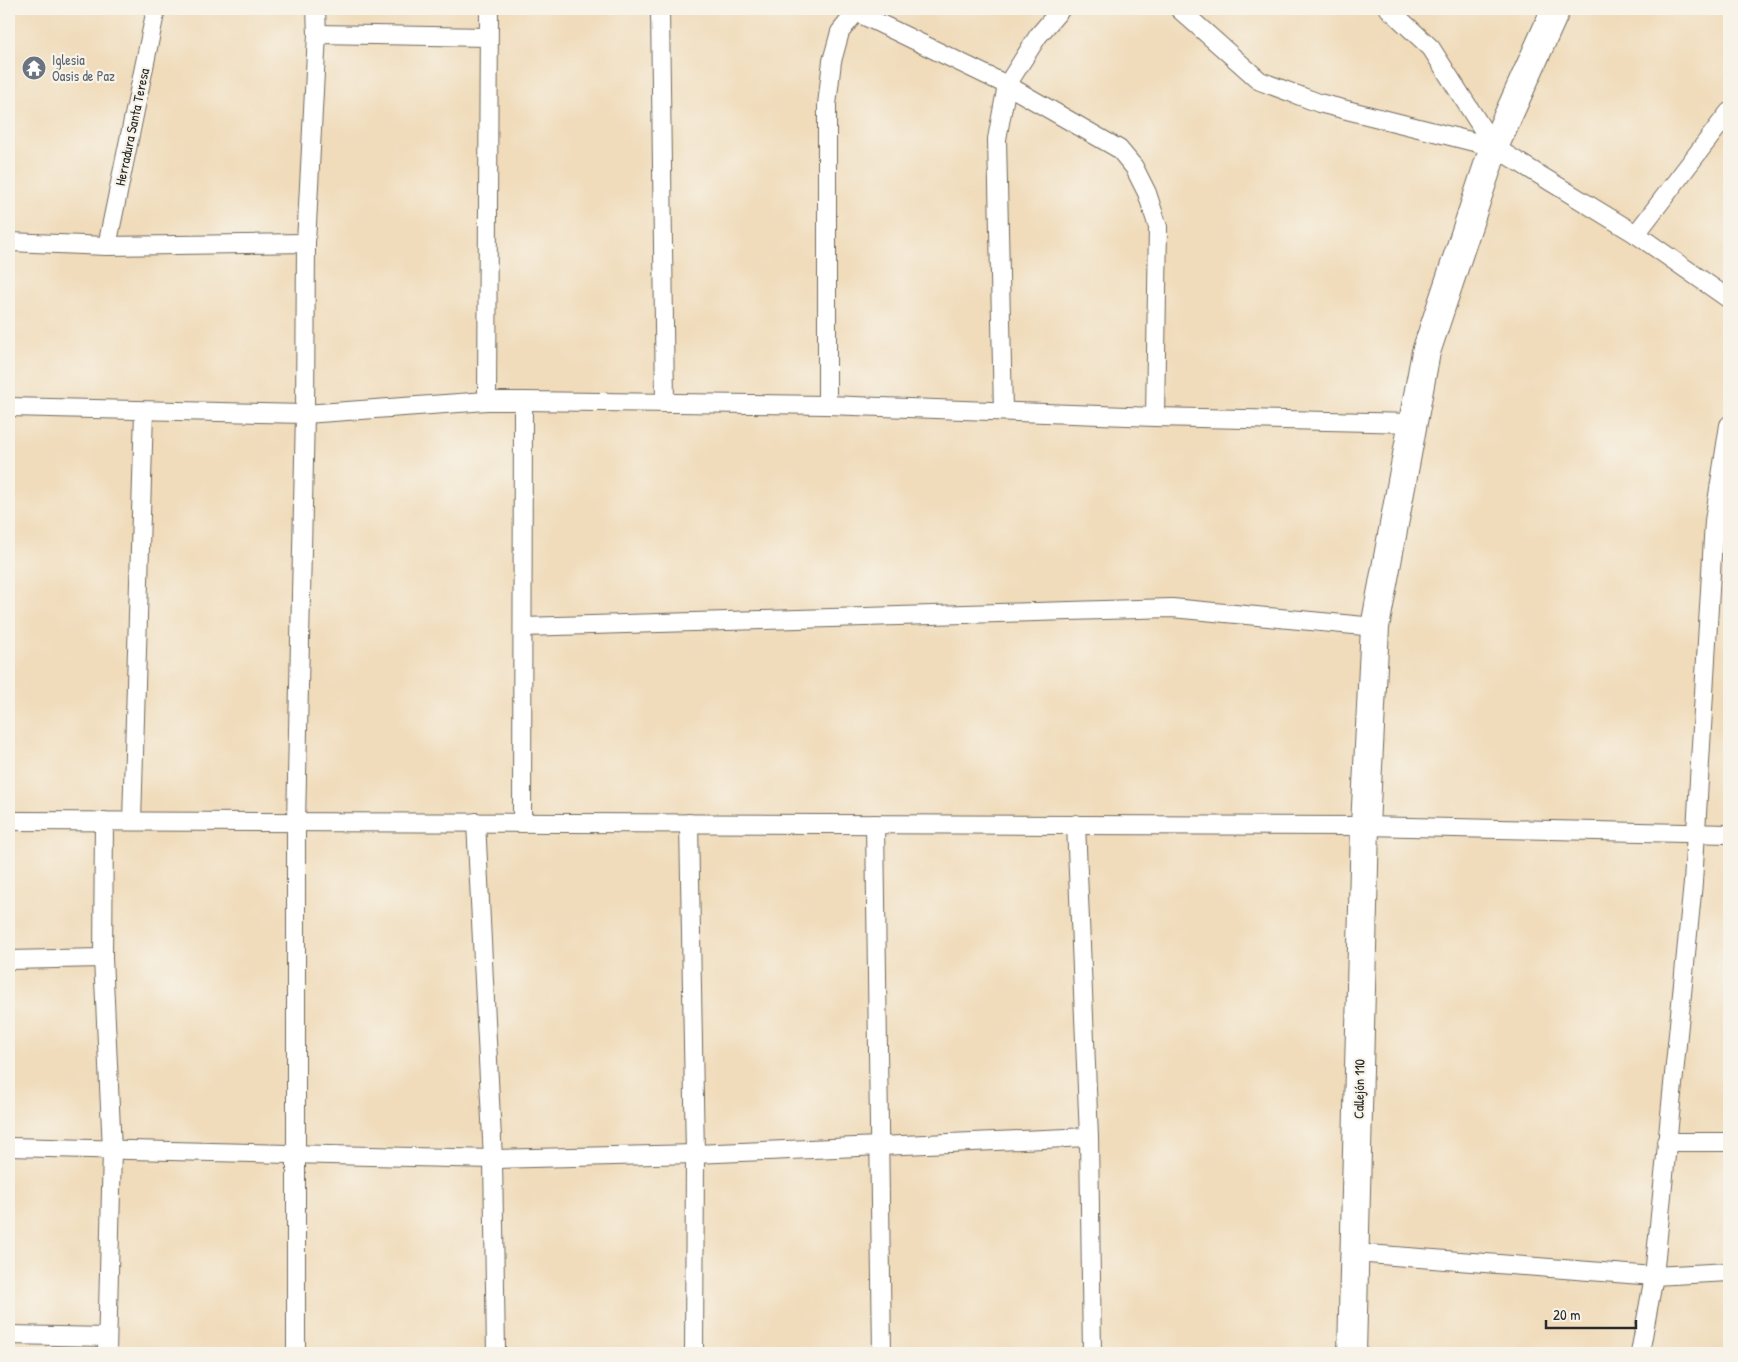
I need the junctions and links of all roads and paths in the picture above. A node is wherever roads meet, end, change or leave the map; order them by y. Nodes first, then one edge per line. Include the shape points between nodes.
1 (156, 9) edge
2 (316, 9) edge
3 (489, 9) edge
4 (660, 9) edge
5 (1061, 9) edge
6 (1179, 9) edge
7 (1389, 9) edge
8 (1556, 9) edge
9 (857, 10) edge
10 (317, 34) junction
11 (487, 37) junction
12 (1008, 86) junction
13 (1729, 112) edge
14 (1494, 147) junction
15 (1636, 234) junction
16 (9, 242) edge
17 (306, 243) junction
18 (107, 246) junction
19 (1729, 299) edge
20 (487, 401) junction
21 (522, 401) junction
22 (665, 403) junction
23 (827, 405) junction
24 (9, 407) edge
25 (144, 411) junction
26 (1003, 411) junction
27 (305, 414) junction
28 (1155, 417) junction
29 (1412, 423) junction
30 (1729, 425) edge
31 (523, 626) junction
32 (1375, 628) junction
33 (9, 821) edge
34 (104, 821) junction
35 (132, 821) junction
36 (296, 822) junction
37 (476, 822) junction
38 (522, 823) junction
39 (689, 823) junction
40 (875, 824) junction
41 (1076, 824) junction
42 (1365, 826) junction
43 (1696, 832) junction
44 (1729, 834) edge
45 (103, 958) junction
46 (9, 960) edge
47 (1089, 1137) junction
48 (1666, 1142) junction
49 (1729, 1142) edge
50 (878, 1145) junction
51 (9, 1147) edge
52 (112, 1150) junction
53 (294, 1154) junction
54 (695, 1154) junction
55 (493, 1158) junction
56 (1355, 1253) junction
57 (1729, 1272) edge
58 (1654, 1276) junction
59 (9, 1335) edge
60 (107, 1345) edge
61 (296, 1353) edge
62 (496, 1353) edge
63 (694, 1353) edge
64 (882, 1353) edge
65 (1092, 1353) edge
66 (1352, 1353) edge
67 (1640, 1353) edge

1 - 18 lane, Herradura Santa Teresa
2 - 10 lane
3 - 11 lane
4 - 22 lane
5 - 12 lane via 1038,36
6 - 14 lane via 1260,81 1319,103
7 - 14 lane via 1431,48
8 - 14 street, Callejón 110
9 - 12 lane
9 - 23 lane via 840,32 832,61 827,105
10 - 11 lane
10 - 17 lane
11 - 20 lane
12 - 26 lane via 997,139
12 - 28 lane via 1120,150 1134,167 1147,193 1158,227
13 - 15 lane
14 - 15 lane
14 - 29 street, Callejón 110 via 1426,352
15 - 19 lane
16 - 18 lane
17 - 18 lane
17 - 27 lane
20 - 21 lane
20 - 27 lane
21 - 22 lane
21 - 31 lane
22 - 23 lane
23 - 26 lane
24 - 25 lane
25 - 27 lane
25 - 35 lane
26 - 28 lane
27 - 36 lane
28 - 29 lane
29 - 32 street, Callejón 110
30 - 43 lane via 1714,520
31 - 32 lane via 1172,608
31 - 38 lane
32 - 42 street, Callejón 110
33 - 34 lane
34 - 35 lane
34 - 45 lane
35 - 36 lane
36 - 37 lane
36 - 53 lane
37 - 38 lane
37 - 55 lane
38 - 39 lane
39 - 40 lane
39 - 54 lane
40 - 41 lane
40 - 50 lane
41 - 42 lane
41 - 47 lane
42 - 43 lane
42 - 56 street, Callejón 110
43 - 44 lane
43 - 48 lane
45 - 46 lane
45 - 52 lane
47 - 50 lane
47 - 65 lane
48 - 49 lane
48 - 58 lane
50 - 54 lane
50 - 64 lane
51 - 52 lane
52 - 53 lane
52 - 60 lane
53 - 55 lane
53 - 61 lane
54 - 55 lane
54 - 63 lane
55 - 62 lane
56 - 58 lane
56 - 66 street, Callejón 110
57 - 58 lane
58 - 67 lane
59 - 60 lane

